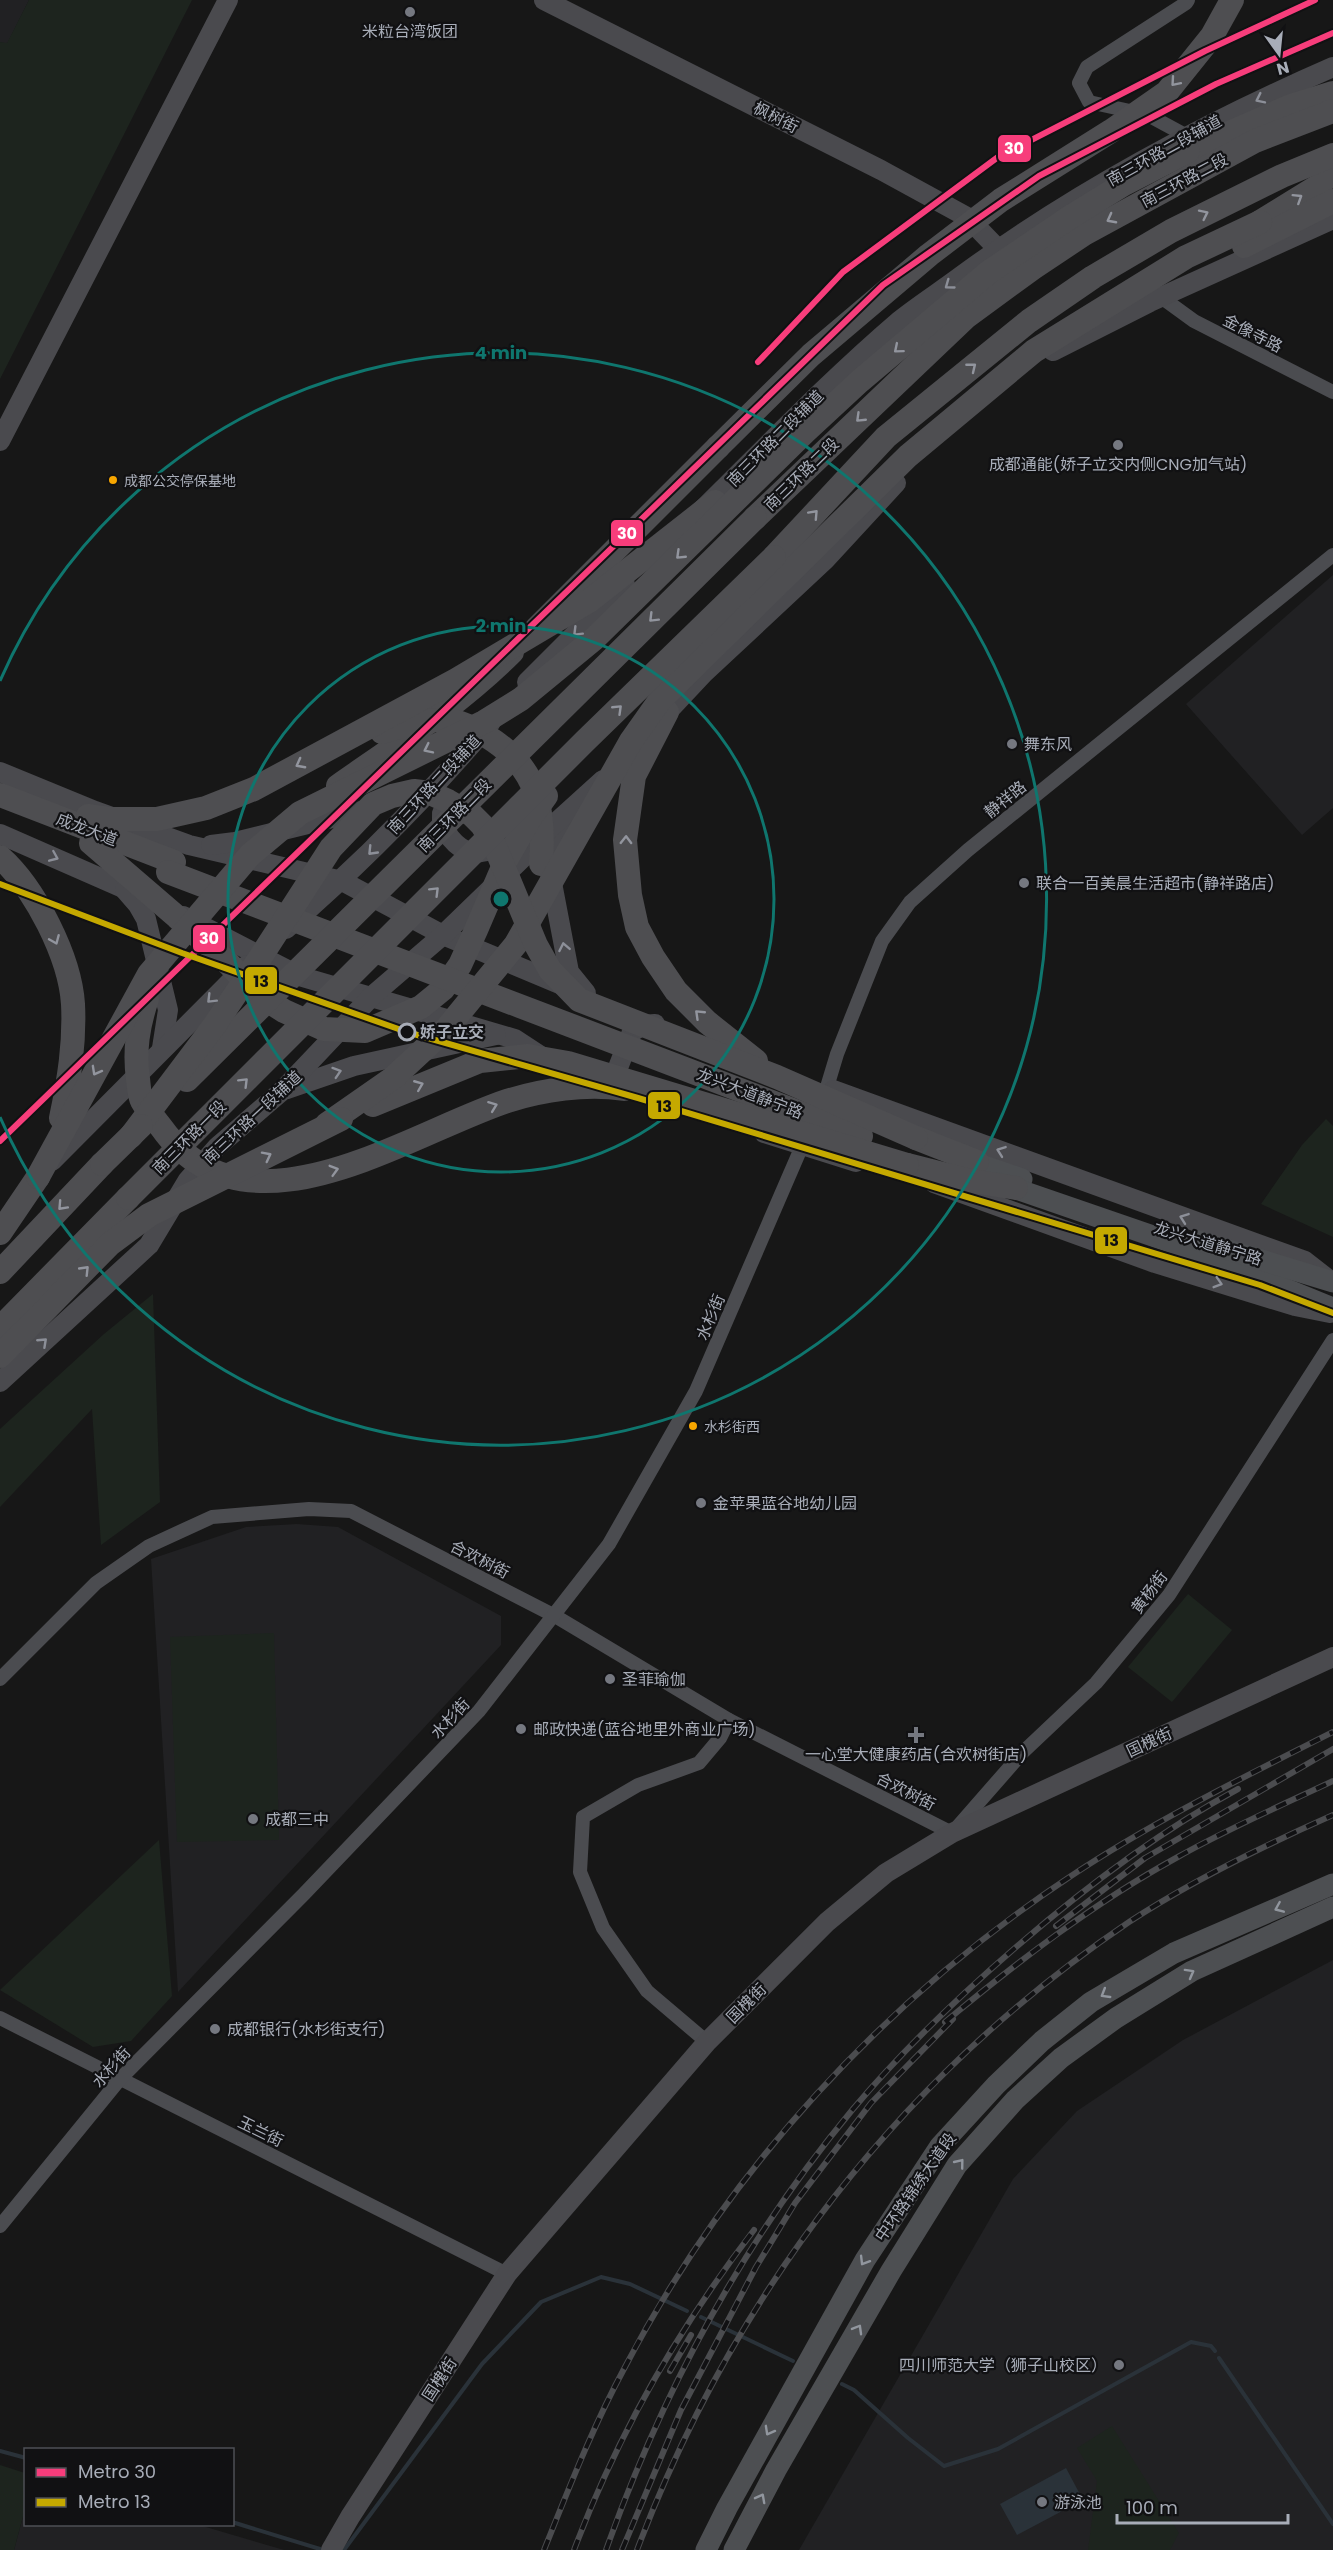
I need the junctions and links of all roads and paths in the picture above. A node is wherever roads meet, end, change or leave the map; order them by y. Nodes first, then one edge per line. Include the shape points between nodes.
1 (214, 0) edge
2 (228, 0) edge
3 (544, 0) edge
4 (567, 0) edge
5 (1232, 0) edge
6 (1189, 1) edge
7 (1333, 67) edge
8 (1333, 93) edge
9 (1333, 111) edge
10 (1187, 143) junction
11 (1333, 155) edge
12 (1333, 170) edge
13 (1333, 201) edge
14 (1333, 206) edge
15 (1333, 219) edge
16 (1243, 243) junction
17 (1003, 245) junction
18 (1144, 246) junction
19 (1161, 297) junction
20 (1082, 322) junction
21 (1050, 353) junction
22 (1333, 392) edge
23 (0, 414) edge
24 (806, 431) junction
25 (0, 441) edge
26 (1333, 555) edge
27 (713, 648) junction
28 (585, 741) junction
29 (332, 748) junction
30 (0, 772) edge
31 (449, 772) junction
32 (0, 786) edge
33 (429, 792) junction
34 (592, 792) junction
35 (0, 795) edge
36 (0, 808) edge
37 (300, 813) junction
38 (549, 828) junction
39 (0, 834) edge
40 (91, 843) junction
41 (0, 857) edge
42 (177, 860) junction
43 (342, 881) junction
44 (121, 885) junction
45 (531, 917) junction
46 (443, 935) junction
47 (180, 936) junction
48 (379, 947) joint
49 (258, 953) junction
50 (372, 996) junction
51 (590, 997) junction
52 (664, 1023) junction
53 (515, 1039) junction
54 (162, 1048) junction
55 (777, 1077) junction
56 (610, 1088) junction
57 (827, 1088) junction
58 (282, 1091) junction
59 (671, 1095) junction
60 (327, 1125) junction
61 (131, 1136) junction
62 (801, 1146) junction
63 (911, 1150) junction
64 (977, 1162) joint
65 (38, 1177) junction
66 (1016, 1188) joint
67 (0, 1212) edge
68 (0, 1233) edge
69 (0, 1272) edge
70 (1333, 1282) edge
71 (1333, 1308) edge
72 (1333, 1313) edge
73 (0, 1328) edge
74 (1333, 1340) edge
75 (0, 1356) edge
76 (0, 1382) edge
77 (555, 1616) junction
78 (1333, 1657) edge
79 (0, 1679) edge
80 (729, 1720) junction
81 (952, 1833) junction
82 (1333, 1884) edge
83 (1333, 1907) edge
84 (0, 2018) edge
85 (707, 2042) junction
86 (120, 2079) junction
87 (0, 2226) edge
88 (507, 2274) junction
89 (331, 2550) edge
90 (706, 2550) edge
91 (734, 2550) edge

1 - 23 main road
2 - 25 main road
3 - 17 main road, 枫树街 via 880,170 967,217
4 - 17 main road, 枫树街 via 976,209
5 -> 37 highway, bridge via 1212,36 1167,92 1001,200 866,306 811,355 488,676
6 - 10 street via 1087,67 1079,83 1089,102 1148,115
7 -> 10 main road, 南三环路二段辅道
8 - 10 highway
9 -> 61 highway, 南三环路二段, bridge via 1255,141 1084,234 966,317 754,518
10 - 17 main road, 南三环路二段辅道 via 1057,209
10 -> 24 highway, bridge via 989,272
18 -> 11 highway, 南三环路二段 via 1282,176
20 -> 12 highway, bridge via 1186,257 1260,222 1320,185
13 - 20 highway, bridge
14 - 16 main road
15 - 19 main road
16 - 18 highway
16 - 21 main road via 1161,280
17 -> 31 main road, 南三环路二段辅道 via 901,320 824,388 518,691
28 -> 18 highway, 南三环路二段, bridge via 774,557 885,437 1029,321
19 - 21 main road
19 - 22 street, 金像寺路 via 1194,321
20 - 27 highway, bridge via 1034,351 908,456
21 - 34 main road via 922,455 825,560 704,673
24 - 29 highway, bridge via 589,601
24 -> 37 highway, bridge via 594,639 521,699 484,722
26 - 57 street, 静祥路 via 968,850 910,902 882,941
27 - 45 highway, bridge via 660,700 631,741
55 -> 27 highway, bridge via 707,1022 676,991 637,927 630,895 625,840 634,776 680,688
28 - 40 highway, bridge via 530,818 506,860 460,964 443,989 422,1007 365,1031 324,1029 256,994 186,924
48 -> 28 highway, 南三环路二段, bridge
29 -> 32 highway, bridge via 254,789 206,808 157,819 88,816
29 - 45 highway, bridge via 412,723 454,721 507,749 528,774 543,822 540,880
30 - 42 main road via 95,811
31 - 33 main road, 南三环路二段辅道
31 - 38 main road via 441,822 452,842 473,853 513,847
33 - 42 main road via 329,821 216,845
33 -> 43 main road, 南三环路二段辅道
34 - 38 main road
51 -> 34 main road via 569,972 548,862 553,846
35 - 42 highway, 成龙大道
36 - 40 highway, 成龙大道
37 - 47 highway, bridge via 250,855
38 - 46 main road
39 -> 44 main road
40 - 42 highway, 成龙大道, bridge
41 -> 65 highway, bridge via 32,894 58,941 73,1002 72,1068 60,1123
42 - 43 main road
42 - 63 highway, 龙兴大道静宁路, bridge
43 - 46 main road
43 - 49 main road, 南三环路二段辅道
44 - 49 main road
44 - 54 main road via 146,920 168,1010
45 - 60 highway, bridge via 516,944 447,1028 393,1078
46 - 50 main road, 南三环路一段辅道
46 - 51 main road
47 -> 59 highway, bridge via 151,989 138,1026 135,1058 141,1099 165,1133 193,1160 221,1175 267,1182 310,1177 362,1162 508,1101 562,1089 617,1088
47 -> 65 highway, bridge via 149,974
73 -> 48 highway, 南三环路一段, bridge
49 - 50 main road via 299,976
49 -> 54 main road
50 - 53 main road
50 - 58 main road, 南三环路一段辅道
51 - 52 main road
52 - 56 main road via 643,1025 632,1032
52 - 57 main road
53 - 56 main road via 573,1077
58 -> 53 main road via 354,1066 492,1034
54 - 67 main road
55 - 61 highway, bridge via 579,1000 550,970 536,945 494,844 482,825 448,801 414,791 373,804 331,848 214,1026
55 - 63 highway, bridge
56 - 62 main road
57 - 62 street, 静祥路
70 -> 57 main road via 1305,1261
76 -> 58 main road, 南三环路一段辅道 via 149,1245 188,1180 216,1147
60 -> 59 highway, bridge via 480,1061 528,1056 568,1063
59 - 63 highway, bridge
75 -> 60 highway, bridge via 110,1244 149,1215
61 -> 69 highway, bridge
62 -> 72 main road via 954,1188 1155,1263 1295,1306
62 - 77 street, 水杉街 via 696,1391 609,1544
63 - 64 highway
63 - 66 highway via 966,1180
64 - 70 main road, 龙兴大道静宁路 via 1166,1231
65 - 68 highway
66 - 71 main road, 龙兴大道静宁路 via 1176,1244
74 - 81 street, 黄杨街 via 1169,1595 1096,1683 1023,1752
77 - 79 street, 合欢树街 via 351,1511 309,1509 212,1517 149,1546 96,1582
77 - 80 street, 合欢树街
77 - 86 street, 水杉街 via 479,1712
78 - 81 main road, 国槐街
80 - 81 street, 合欢树街
80 - 85 street via 720,1738 699,1762 638,1785 583,1817 580,1872 603,1928 647,1991
81 - 85 main road, 国槐街 via 886,1873 827,1922
82 -> 90 main road, 中环路锦绣大道段 via 1174,1953 1102,1995 1042,2041 996,2085 940,2146 865,2260
91 -> 83 main road, 中环路锦绣大道段 via 891,2271 951,2175 1015,2100 1061,2058 1192,1971
84 - 86 street, 玉兰街
85 - 88 main road, 国槐街
86 - 87 street, 水杉街
86 - 88 street, 玉兰街
88 - 89 main road, 国槐街

